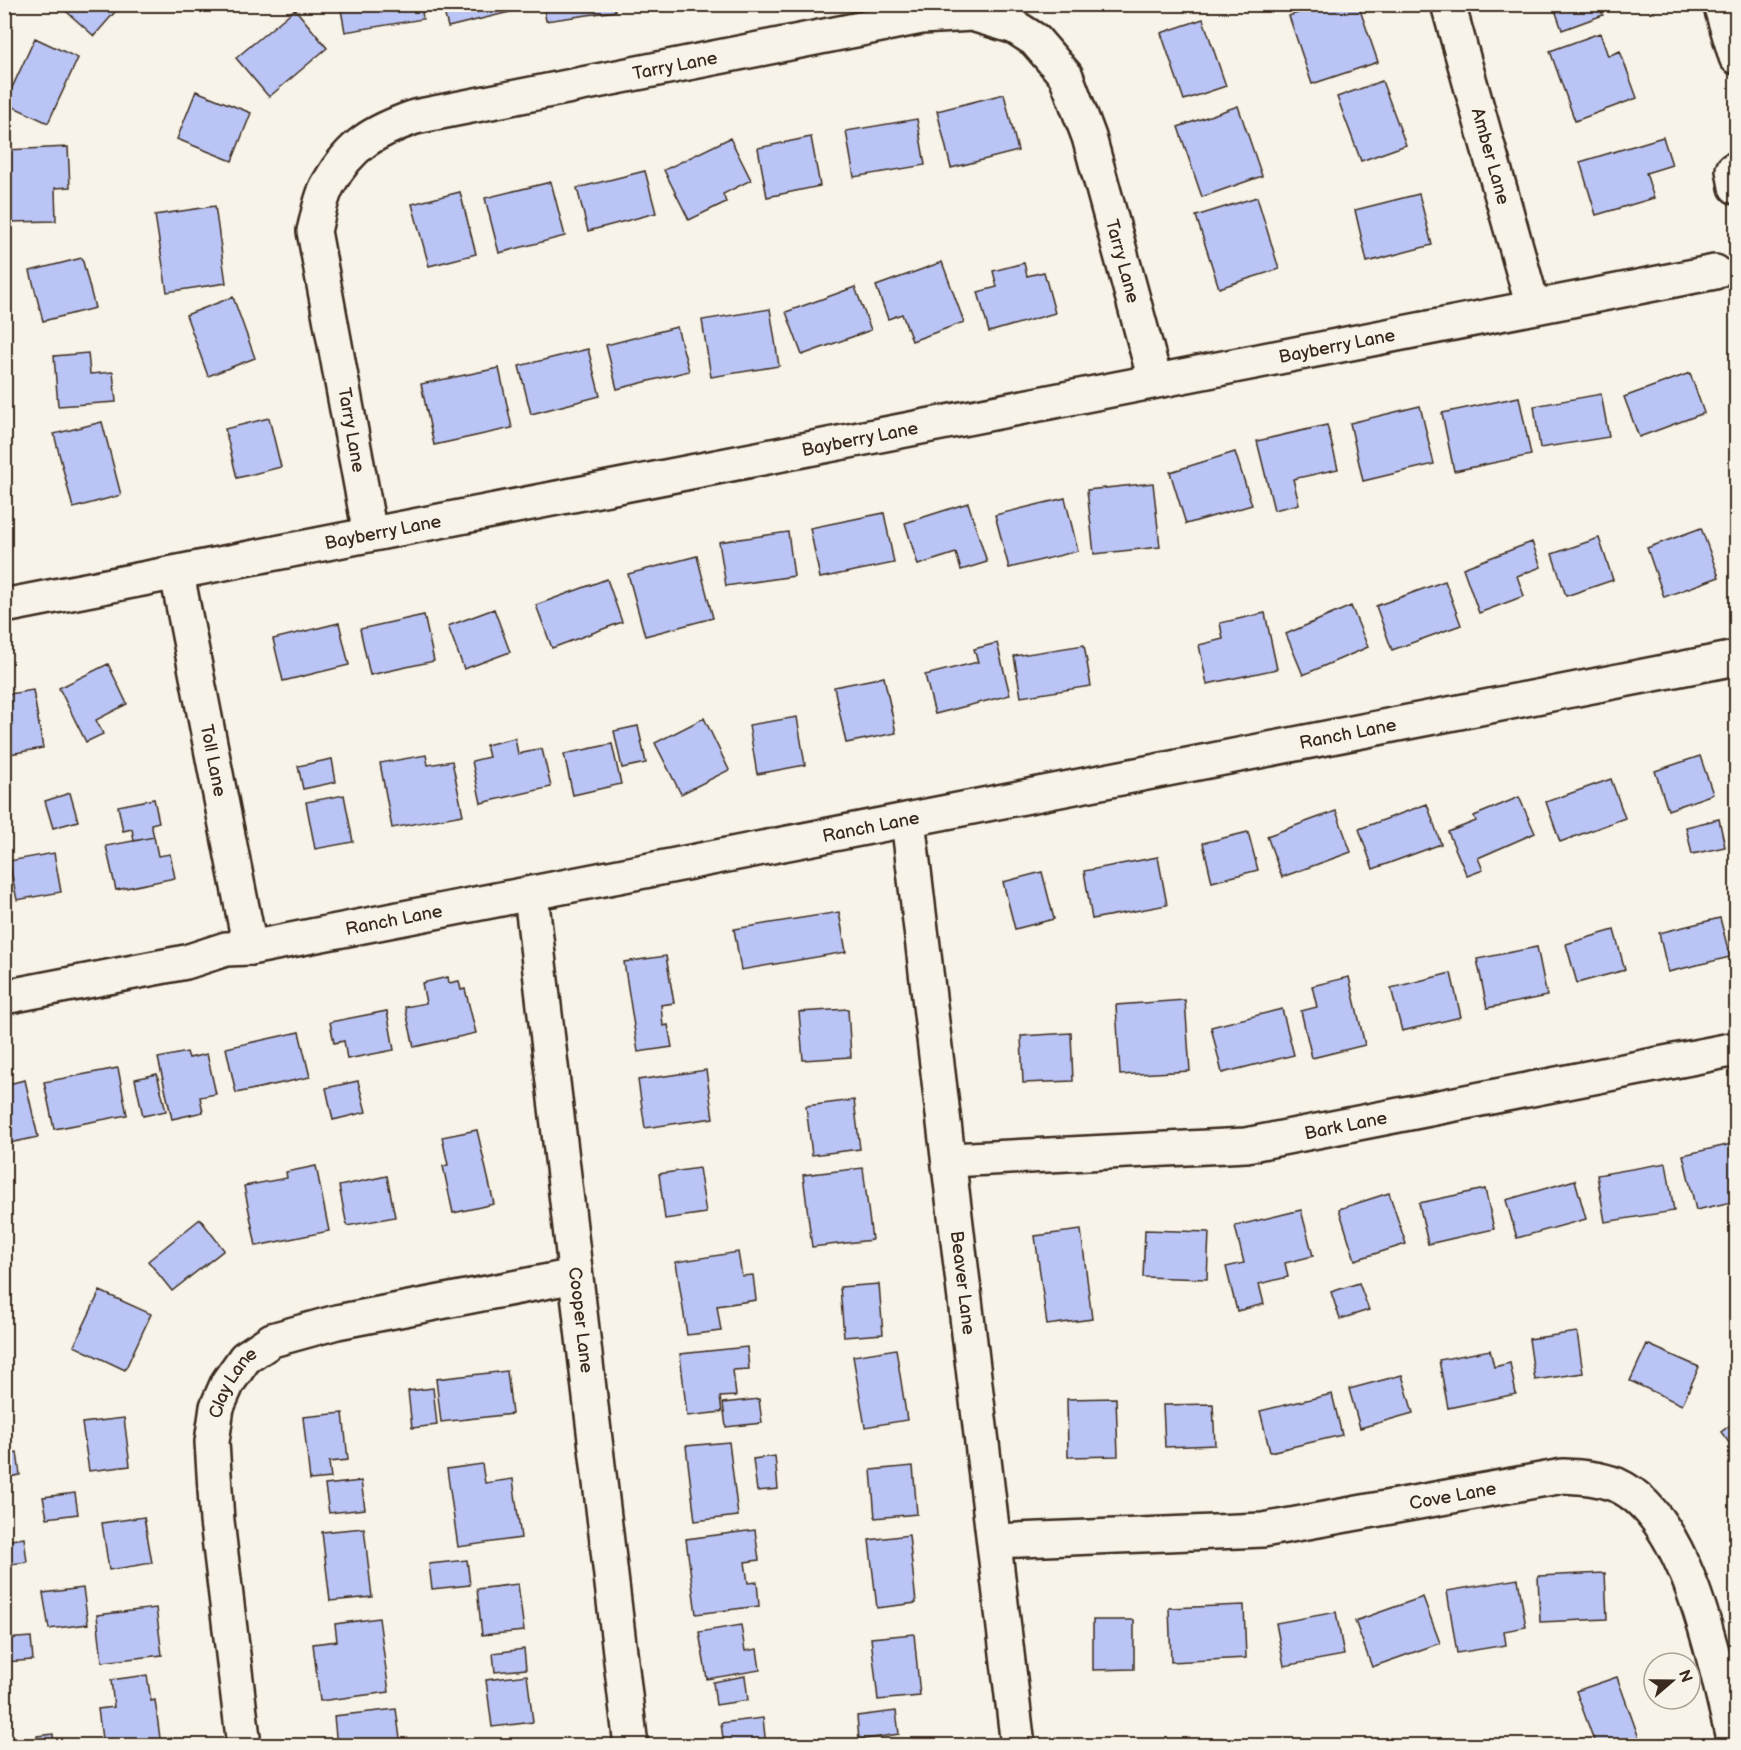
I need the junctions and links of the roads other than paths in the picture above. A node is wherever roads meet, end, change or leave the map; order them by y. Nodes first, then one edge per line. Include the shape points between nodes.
1 (1448, 4) edge
2 (1720, 4) edge
3 (1737, 57) edge
4 (1737, 169) edge
5 (1737, 187) edge
6 (1715, 272) dead end
7 (1533, 307) junction
8 (1155, 380) junction
9 (370, 534) junction
10 (177, 574) junction
11 (4, 606) edge
12 (1737, 658) edge
13 (908, 820) junction
14 (531, 895) junction
15 (250, 948) junction
16 (4, 997) edge
17 (1737, 1049) edge
18 (950, 1160) junction
19 (575, 1276) junction
20 (994, 1541) junction
21 (244, 1746) edge
22 (631, 1746) edge
23 (1018, 1746) edge
24 (1735, 1746) edge

1 - 7 street, Amber Lane
2 - 3 street
4 - 5 street via 1733,170
6 - 7 street, Bayberry Lane
7 - 8 street, Bayberry Lane
8 - 9 street, Bayberry Lane
8 - 9 street, Tarry Lane via 1089,136 1066,76 1035,40 1016,27 972,14 921,17 414,117 379,130 360,143 328,183 314,231
9 - 10 street, Bayberry Lane
10 - 11 street, Bayberry Lane
10 - 15 street, Toll Lane
12 - 13 street, Ranch Lane
13 - 14 street, Ranch Lane
13 - 18 street, Beaver Lane
14 - 15 street, Ranch Lane
14 - 19 street, Cooper Lane
15 - 16 street, Ranch Lane via 226,949 186,962
17 - 18 street, Bark Lane via 1246,1145
18 - 20 street, Beaver Lane
19 - 21 street, Clay Lane via 337,1322 272,1340 245,1358 228,1382 218,1407 212,1442 217,1521
19 - 22 street, Cooper Lane
20 - 23 street, Beaver Lane
20 - 24 street, Cove Lane via 1263,1530 1563,1476 1596,1478 1619,1486 1653,1514 1677,1549 1696,1602

